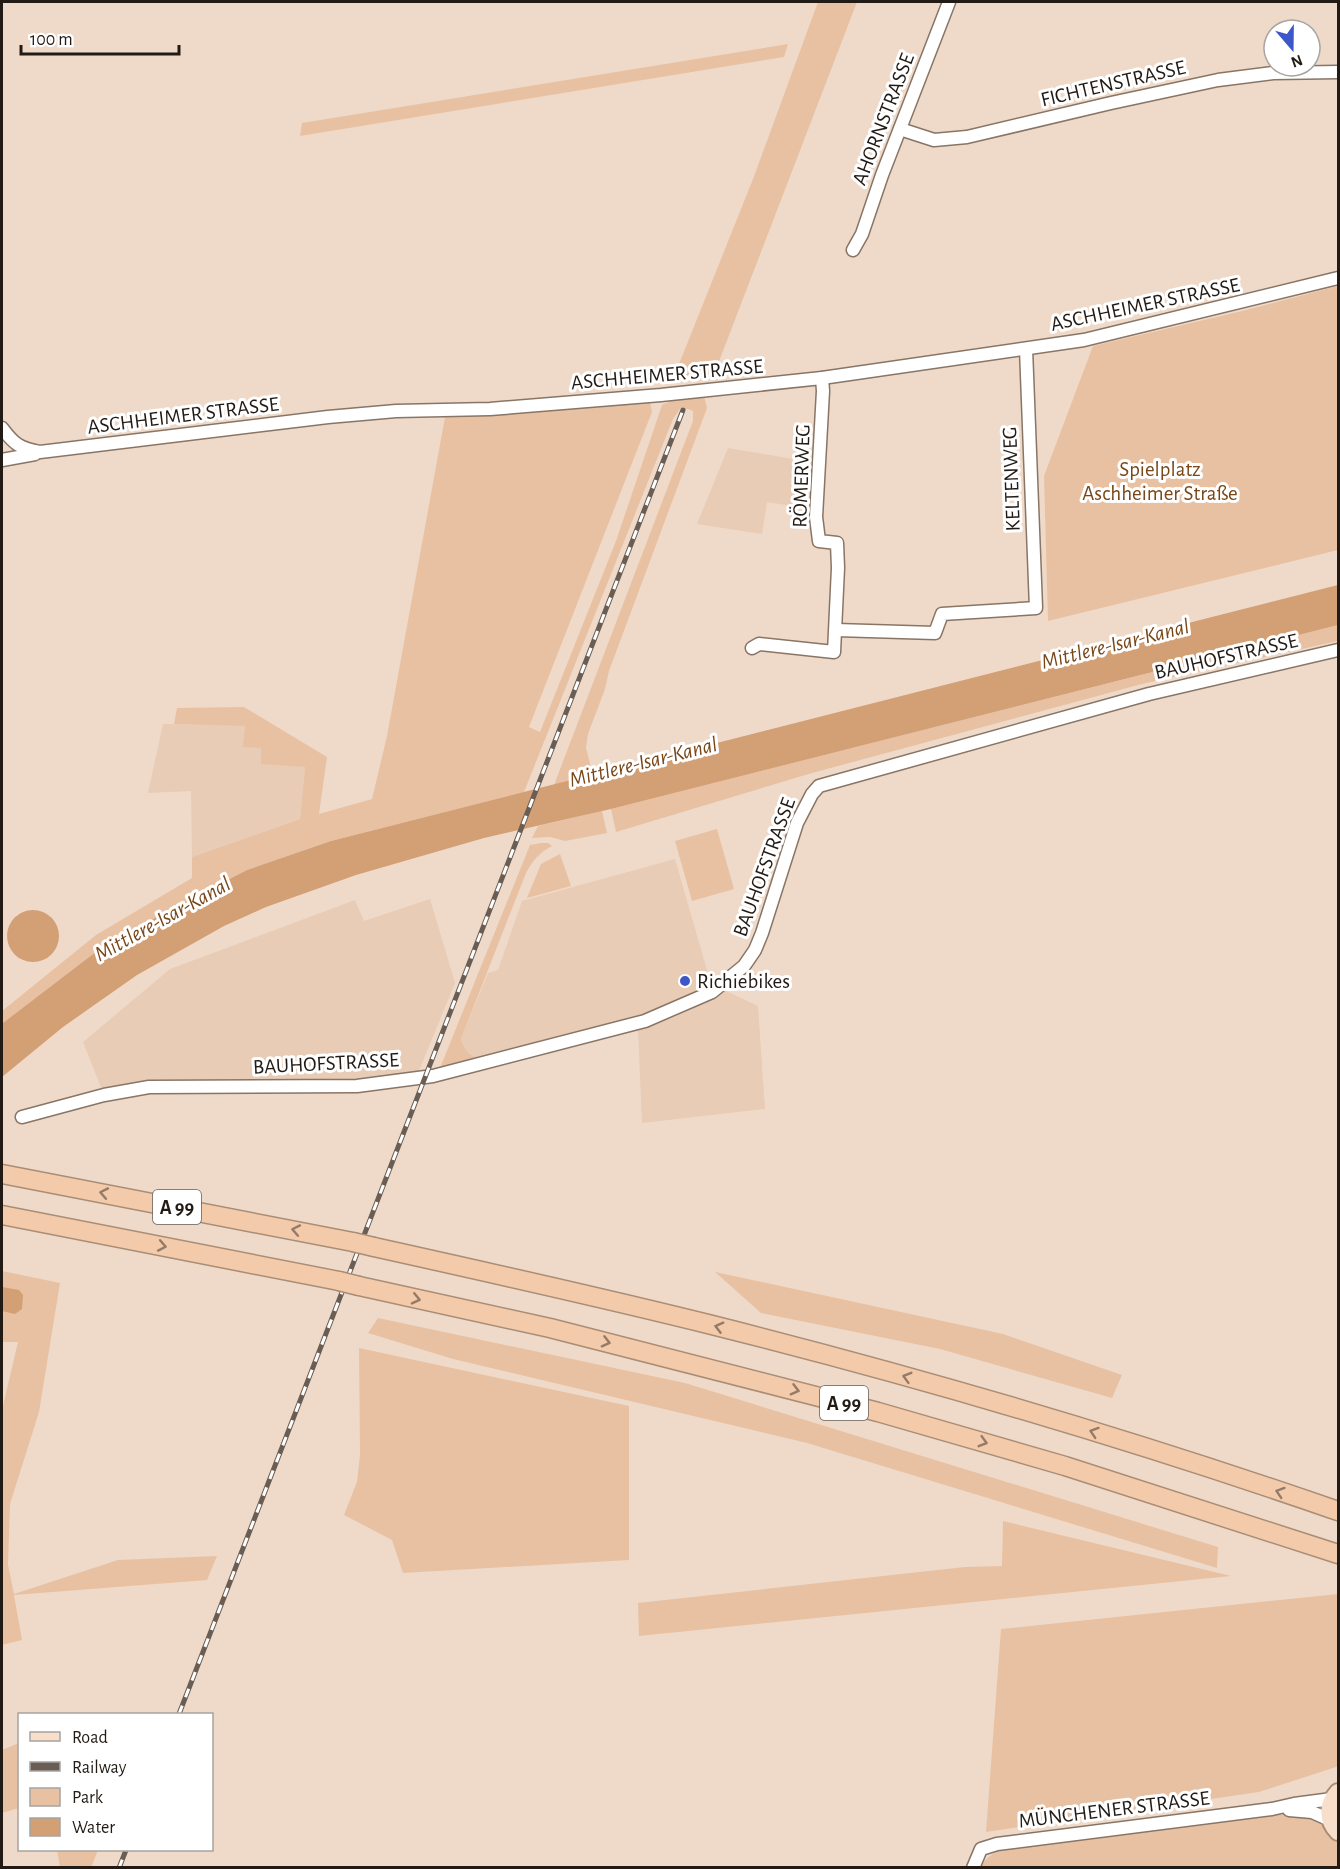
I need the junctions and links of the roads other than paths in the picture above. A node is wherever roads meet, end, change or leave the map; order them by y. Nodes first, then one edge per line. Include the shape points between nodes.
1 (949, 2) edge
2 (1338, 72) edge
3 (900, 129) junction
4 (853, 250) dead end
5 (1338, 278) edge
6 (1026, 348) junction
7 (822, 378) junction
8 (2, 428) edge
9 (39, 452) junction
10 (2, 460) edge
11 (836, 630) junction
12 (752, 648) dead end
13 (1338, 650) edge
14 (22, 1117) dead end
15 (2, 1174) edge
16 (2, 1215) edge
17 (1337, 1510) edge
18 (1338, 1554) edge
19 (1335, 1796) edge
20 (1272, 1809) junction
21 (1334, 1826) edge
22 (973, 1868) edge

1 - 3 street, AHORNSTRASSE
2 - 3 street, FICHTENSTRASSE via 1273,73 1218,80 967,137 934,140
3 - 4 street, AHORNSTRASSE
5 - 6 street, ASCHHEIMER STRASSE via 1096,337
6 - 7 street, ASCHHEIMER STRASSE
6 - 11 street, KELTENWEG via 1036,608 942,614 935,633
7 - 9 street, ASCHHEIMER STRASSE via 581,402 338,416
7 - 11 street, RÖMERWEG via 816,517 819,540 837,543
8 - 9 street, ASCHHEIMER STRASSE via 24,449
9 - 10 street
11 - 12 street via 834,652 759,644
13 - 14 street, BAUHOFSTRASSE via 1149,694 819,786 797,823 762,933 744,966 712,992 645,1021 426,1077 357,1086 149,1087
17 -> 15 highway, A 99, bridge via 1081,1428 702,1323 353,1242
16 -> 18 highway, A 99, bridge via 339,1281 550,1328 878,1412 1065,1466
19 - 20 street, MÜNCHENER STRASSE
19 - 21 main road via 1330,1806
20 - 21 street, MÜNCHENER STRASSE via 1312,1812
20 - 22 street, MÜNCHENER STRASSE via 997,1844 981,1849

